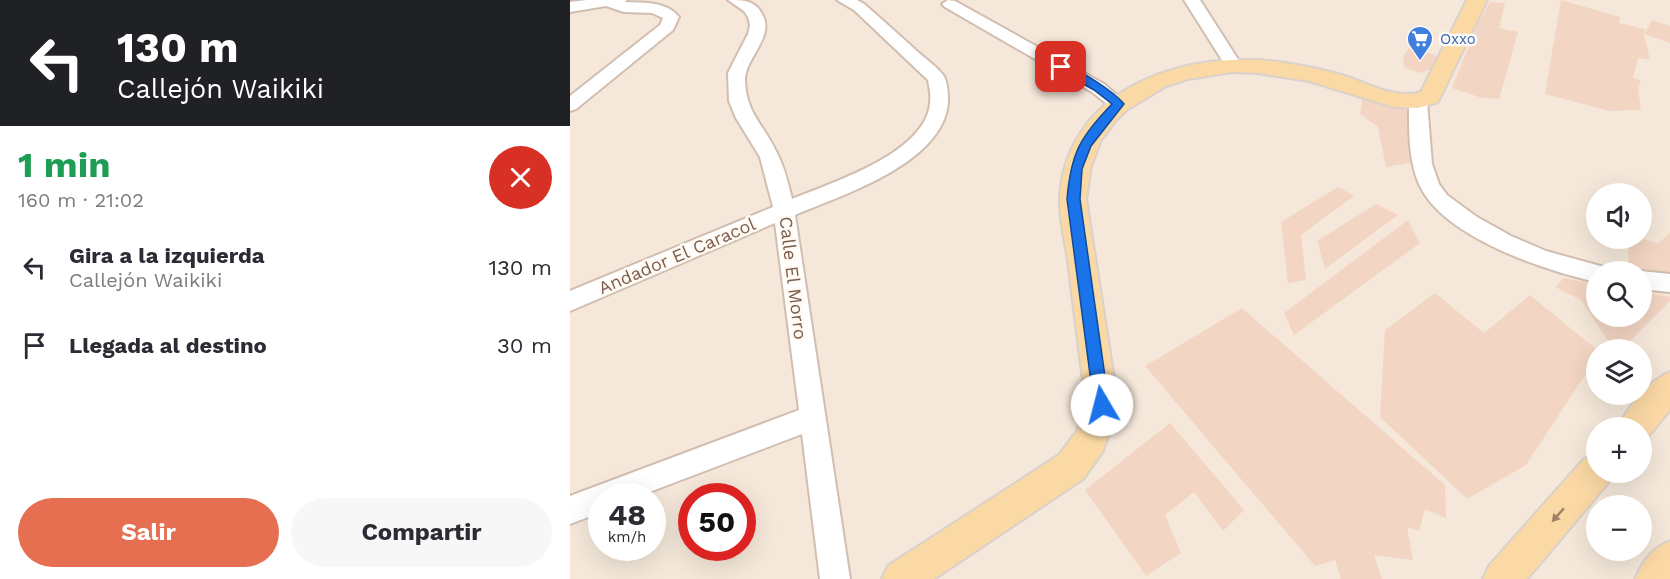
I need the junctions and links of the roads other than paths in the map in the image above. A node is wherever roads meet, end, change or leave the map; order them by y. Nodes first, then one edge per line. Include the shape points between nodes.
1 (612, 0) edge
2 (736, 0) edge
3 (845, 0) edge
4 (1192, 0) edge
5 (1477, 0) edge
6 (950, 4) dead end
7 (570, 7) edge
8 (1233, 64) junction
9 (1418, 102) junction
10 (1118, 104) junction
11 (570, 105) edge
12 (784, 210) junction
13 (1586, 271) edge
14 (1652, 281) edge
15 (1670, 283) edge
16 (570, 301) edge
17 (1670, 386) edge
18 (1643, 417) edge
19 (811, 418) junction
20 (1586, 482) edge
21 (640, 483) edge
22 (588, 503) edge
23 (570, 510) edge
24 (1670, 559) edge
25 (835, 579) edge
26 (902, 579) edge
27 (1502, 579) edge
28 (1654, 579) edge

1 - 7 street
1 - 11 street via 618,8 659,10 670,17 667,27
2 - 12 street, Calle El Morro via 747,5 758,19 757,36 737,74 737,97 748,123 770,156
3 - 12 street, Andador El Caracol via 860,7 936,78 941,93 939,111 927,133 878,171
4 - 8 street
5 - 9 main road via 1430,97
6 - 10 street via 1098,88
8 - 9 main road via 1295,71 1402,102
8 - 10 main road via 1171,76
9 - 13 street via 1420,161 1435,196 1473,226 1518,249
10 - 26 main road via 1085,145 1076,169 1074,199 1102,405 1091,440 1071,467
12 - 16 street, Andador El Caracol
12 - 19 street, Calle El Morro
14 - 15 street
17 - 18 main road
19 - 21 street
19 - 25 street, Calle El Morro
20 -> 27 main road
22 - 23 street
24 - 28 main road

